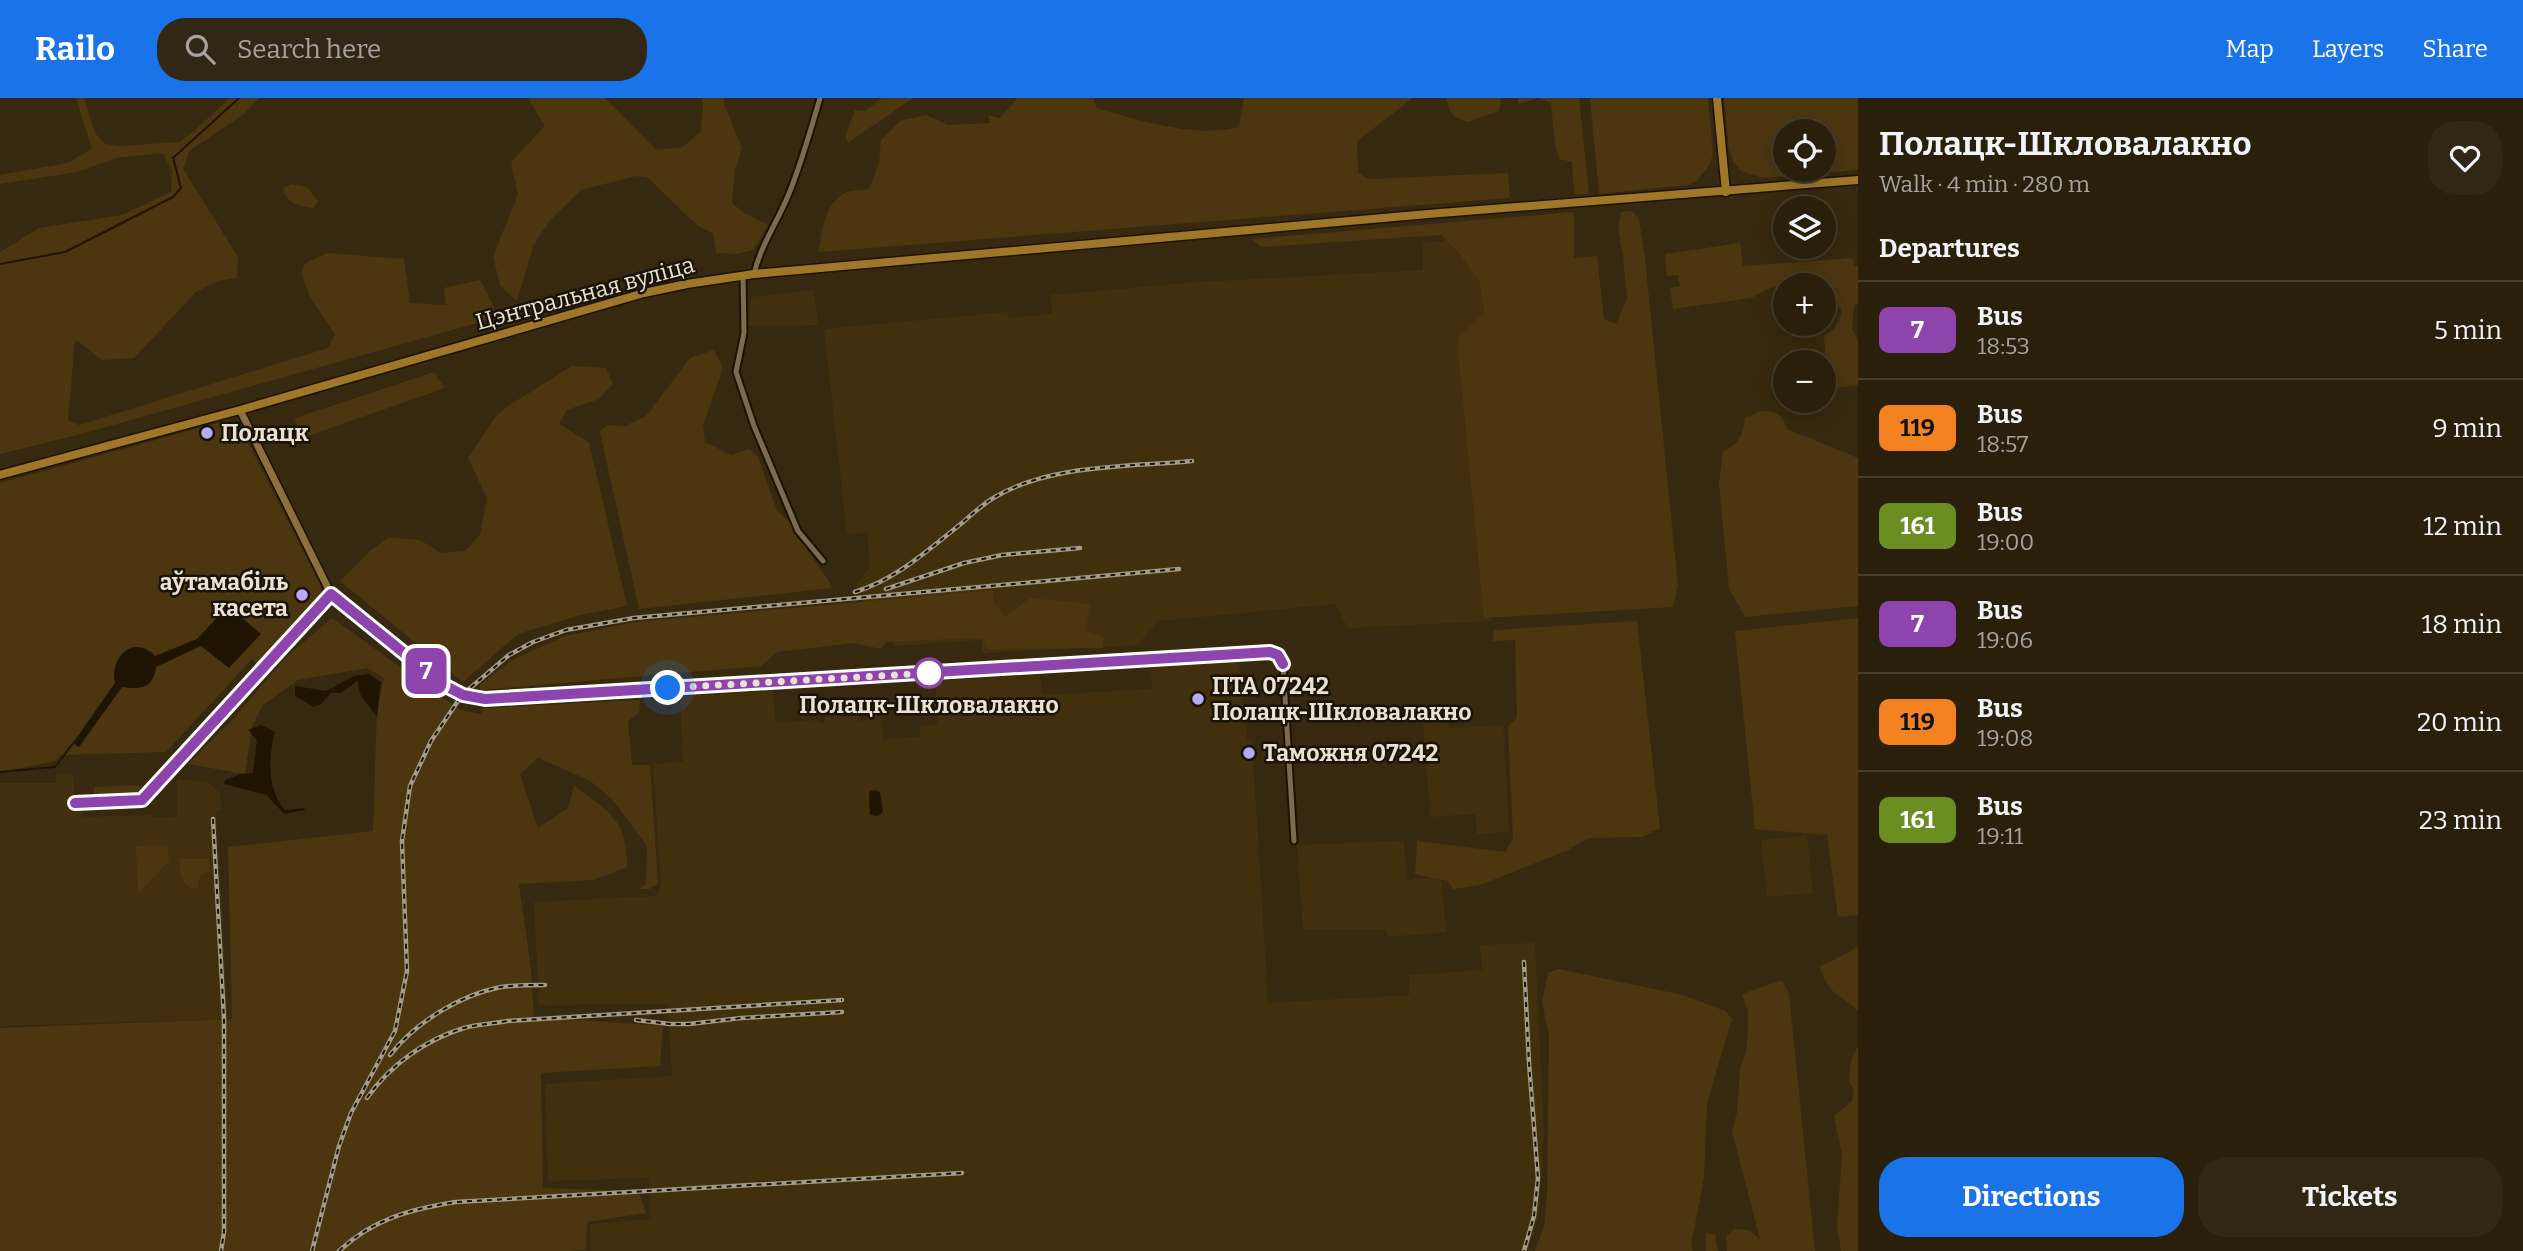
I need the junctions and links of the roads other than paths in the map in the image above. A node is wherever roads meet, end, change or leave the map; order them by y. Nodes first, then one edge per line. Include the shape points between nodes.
1 (820, 98) edge
2 (1717, 98) edge
3 (1858, 180) edge
4 (1726, 192) junction
5 (754, 274) junction
6 (743, 276) junction
7 (240, 410) junction
8 (0, 475) edge
9 (823, 561) dead end
10 (331, 594) junction
11 (1283, 664) joint
12 (75, 803) dead end
13 (1294, 841) dead end

1 - 5 street via 791,189 760,251
2 - 4 main road
3 - 4 main road, Цэнтральная вуліца
4 - 5 main road, Цэнтральная вуліца
5 - 6 main road, Цэнтральная вуліца
6 - 7 main road, Цэнтральная вуліца via 644,293
6 - 9 street via 744,333 736,372 797,531
7 - 8 main road, Цэнтральная вуліца
7 - 10 street
10 - 11 street via 442,684 485,699 1270,652
10 - 12 street via 142,800
11 - 13 street

